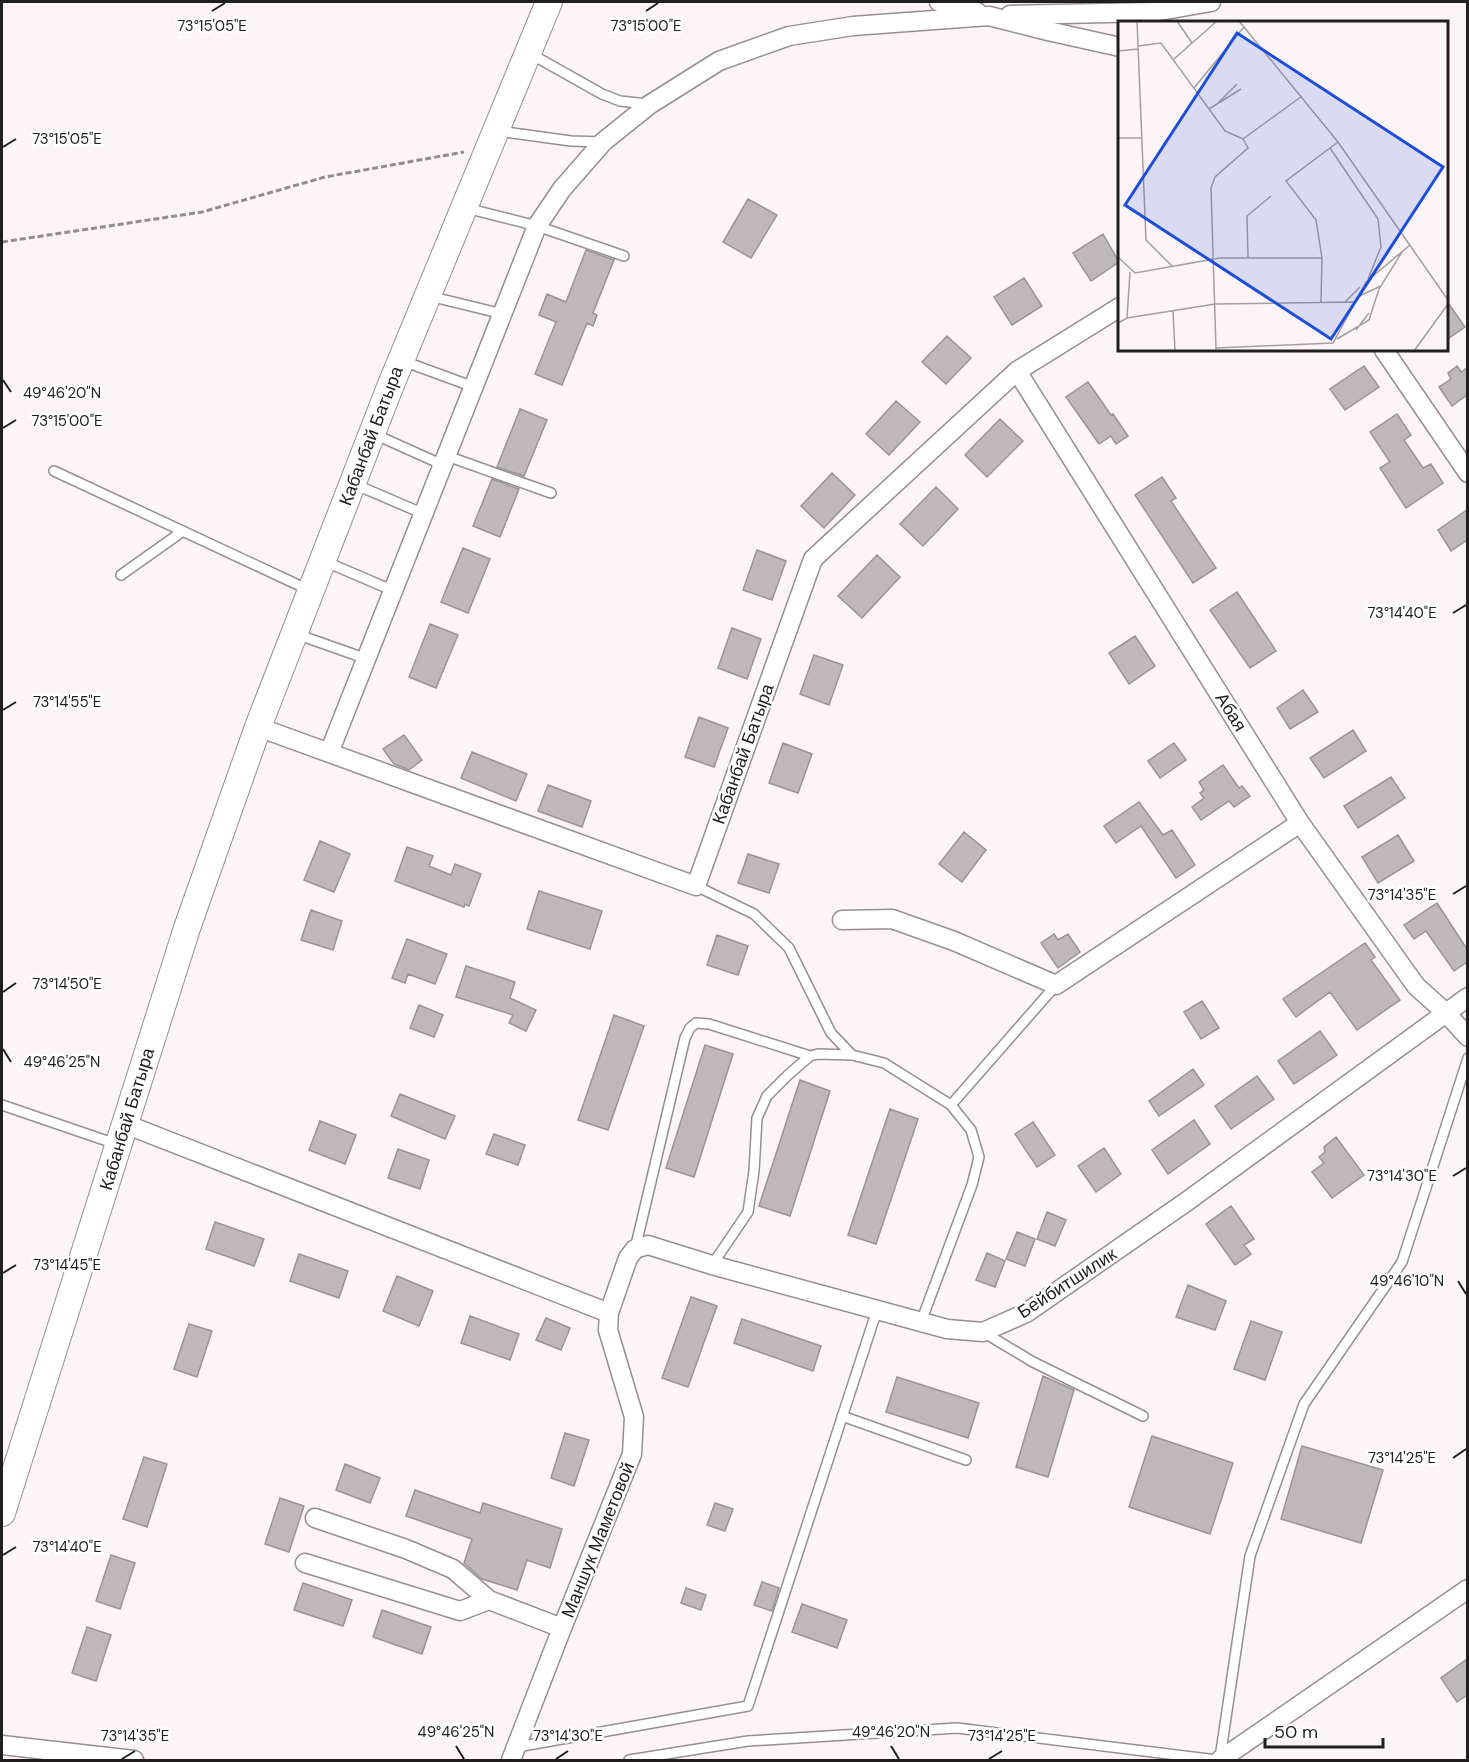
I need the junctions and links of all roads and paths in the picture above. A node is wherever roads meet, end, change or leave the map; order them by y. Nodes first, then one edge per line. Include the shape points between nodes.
1 (549, 2) edge
2 (939, 2) edge
3 (1095, 2) edge
4 (1211, 2) edge
5 (1112, 13) junction
6 (988, 16) junction
7 (1158, 17) edge
8 (1118, 46) edge
9 (528, 52) junction
10 (650, 105) junction
11 (492, 139) junction
12 (603, 142) junction
13 (464, 208) junction
14 (537, 226) junction
15 (2, 242) edge
16 (624, 256) dead end
17 (428, 296) junction
18 (1118, 308) edge
19 (503, 314) junction
20 (1385, 351) edge
21 (401, 360) junction
22 (1017, 371) junction
23 (474, 387) junction
24 (372, 433) junction
25 (445, 460) junction
26 (54, 471) dead end
27 (1467, 473) edge
28 (353, 484) junction
29 (550, 493) dead end
30 (424, 514) junction
31 (183, 531) junction
32 (323, 560) junction
33 (121, 574) dead end
34 (311, 591) junction
35 (394, 591) junction
36 (294, 633) junction
37 (367, 659) junction
38 (258, 727) junction
39 (329, 753) junction
40 (1300, 823) junction
41 (696, 886) junction
42 (842, 920) dead end
43 (1056, 985) junction
44 (1467, 997) edge
45 (1445, 1012) junction
46 (1467, 1037) edge
47 (852, 1055) junction
48 (810, 1056) junction
49 (1467, 1058) edge
50 (2, 1105) edge
51 (951, 1105) junction
52 (122, 1135) junction
53 (635, 1249) junction
54 (712, 1265) junction
55 (877, 1310) junction
56 (609, 1313) junction
57 (921, 1322) junction
58 (983, 1332) junction
59 (842, 1416) junction
60 (1143, 1416) dead end
61 (966, 1460) dead end
62 (2, 1514) edge
63 (315, 1518) dead end
64 (305, 1563) dead end
65 (1467, 1589) edge
66 (489, 1600) junction
67 (562, 1628) junction
68 (2, 1745) edge
69 (514, 1754) edge
70 (134, 1761) edge
71 (629, 1761) edge
72 (1219, 1761) edge

1 - 9 main road, Кабанбай Батыра
2 - 6 street
3 - 5 street
4 - 7 street
5 - 6 street
5 - 7 street
6 - 8 street
6 - 10 street via 853,26 789,36 719,61
9 - 10 lane via 602,94
9 - 11 main road, Кабанбай Батыра
10 - 12 street
11 - 12 lane
11 - 13 main road, Кабанбай Батыра
11 - 15 path via 325,177 202,212
12 - 14 street via 562,189
13 - 14 lane
13 - 17 main road, Кабанбай Батыра
14 - 16 lane
14 - 19 street
17 - 19 lane
17 - 21 main road, Кабанбай Батыра
18 - 22 street, Кабанбай Батыра
19 - 23 street
20 - 27 street
21 - 23 lane
21 - 24 main road, Кабанбай Батыра
22 - 40 street, Абая
22 - 41 street, Кабанбай Батыра via 813,559
23 - 25 street
24 - 25 lane
24 - 28 main road, Кабанбай Батыра
25 - 29 lane
25 - 30 street
26 - 31 lane
28 - 30 lane
28 - 32 main road, Кабанбай Батыра
30 - 35 street
31 - 33 lane
31 - 34 lane
32 - 34 main road, Кабанбай Батыра
32 - 35 lane
34 - 36 main road, Кабанбай Батыра
35 - 37 street
36 - 37 lane
36 - 38 main road, Кабанбай Батыра
37 - 39 street
38 - 39 street
38 - 52 main road, Кабанбай Батыра via 187,928
39 - 41 street
40 - 43 street
40 - 45 street, Абая via 1416,986
41 - 47 lane via 754,914 789,948 831,1033
42 - 43 street via 892,919
43 - 51 lane
44 - 45 street, Бейбитшилик
45 - 46 street, Абая
45 - 58 street, Бейбитшилик via 1026,1313
47 - 48 lane
47 - 51 lane via 884,1063
48 - 53 lane via 709,1024 696,1023 690,1028
48 - 54 lane via 767,1096 757,1118 748,1212
49 - 72 lane via 1402,1262 1304,1404 1250,1556
50 - 52 lane
51 - 57 lane via 971,1130 979,1157
52 - 56 street
52 - 62 main road, Кабанбай Батыра
53 - 54 street, Бейбитшилик via 648,1245
53 - 56 street via 628,1258
54 - 55 street, Бейбитшилик
55 - 57 street, Бейбитшилик
55 - 59 lane
56 - 67 street, Маншук Маметовой via 608,1330 634,1417 633,1454
57 - 58 street, Бейбитшилик
58 - 60 lane via 1033,1362
59 - 61 lane
59 - 69 lane via 748,1706
63 - 66 street via 453,1569
64 - 66 street via 460,1611
65 - 72 street
66 - 67 street
67 - 69 street, Маншук Маметовой
68 - 70 street
71 - 72 lane via 748,1741 957,1728

